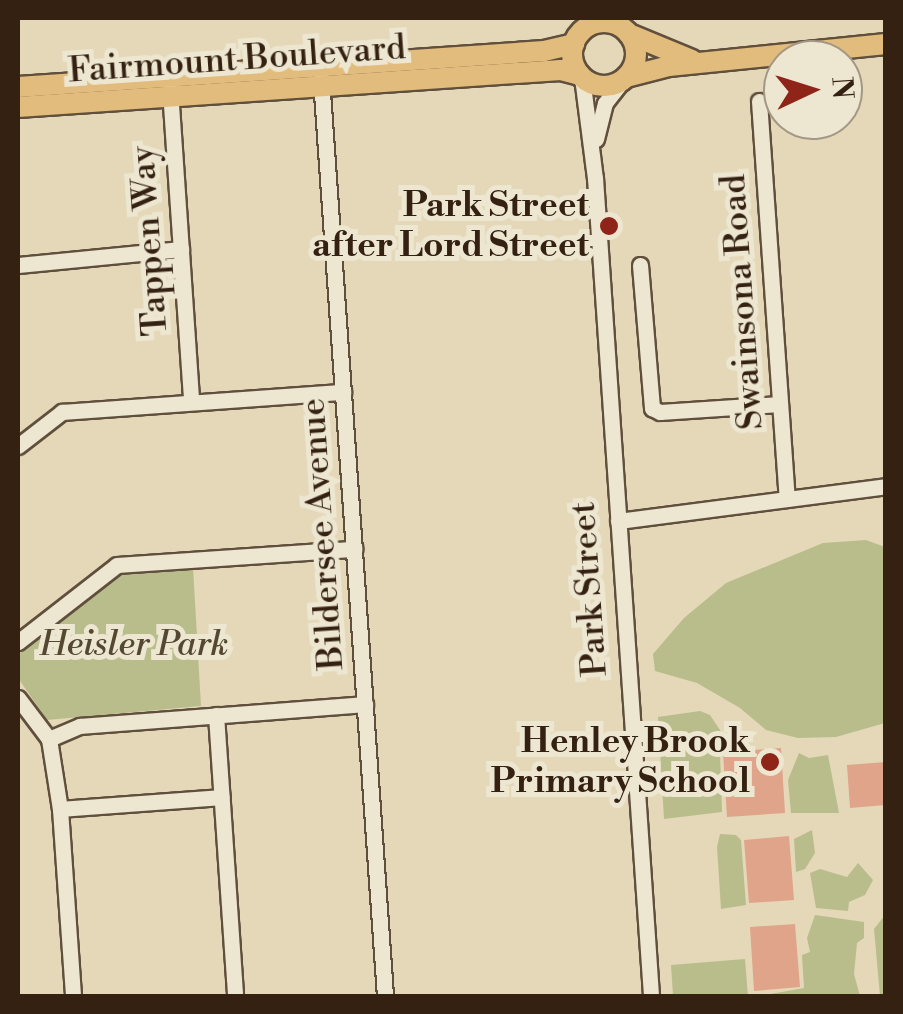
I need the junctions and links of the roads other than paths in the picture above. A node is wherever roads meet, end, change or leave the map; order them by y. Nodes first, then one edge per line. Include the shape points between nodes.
1 (623, 27) edge
2 (576, 33) edge
3 (886, 44) edge
4 (708, 64) junction
5 (581, 76) junction
6 (321, 77) junction
7 (624, 79) junction
8 (18, 87) edge
9 (169, 88) junction
10 (759, 101) dead end
11 (18, 107) edge
12 (595, 178) junction
13 (181, 249) junction
14 (18, 265) edge
15 (640, 265) dead end
16 (343, 392) junction
17 (191, 401) junction
18 (780, 404) junction
19 (18, 446) edge
20 (886, 486) edge
21 (787, 499) junction
22 (618, 521) junction
23 (354, 548) junction
24 (18, 642) edge
25 (18, 698) edge
26 (365, 704) junction
27 (216, 715) junction
28 (49, 740) junction
29 (222, 798) junction
30 (60, 809) junction
31 (74, 996) edge
32 (235, 996) edge
33 (385, 996) edge
34 (651, 996) edge

1 - 2 main road via 600,22
1 - 4 main road via 671,54
1 - 7 main road via 636,55
2 - 5 main road via 572,58
2 - 6 main road, Fairmount Boulevard via 544,50
3 - 4 main road
4 - 7 main road
5 - 6 main road, Fairmount Boulevard via 561,70
5 - 7 main road via 602,86
5 - 12 street, Park Street
6 - 9 main road, Fairmount Boulevard
6 - 16 street, Bildersee Avenue
7 - 12 street, Park Street via 600,117
8 - 9 main road, Fairmount Boulevard
9 - 11 main road, Fairmount Boulevard
9 - 13 street, Tappen Way
10 - 18 street, Swainsona Road
12 - 22 street, Park Street
13 - 14 street
13 - 17 street, Tappen Way
15 - 18 street via 652,408
16 - 17 street
16 - 23 street, Bildersee Avenue
17 - 19 street via 62,412
18 - 21 street, Swainsona Road
20 - 21 street
21 - 22 street
22 - 34 street, Park Street
23 - 24 street via 117,565
23 - 26 street, Bildersee Avenue
25 - 28 street
26 - 27 street
26 - 33 street, Bildersee Avenue
27 - 28 street via 80,726
27 - 29 street
28 - 30 street
29 - 30 street
29 - 32 street
30 - 31 street

